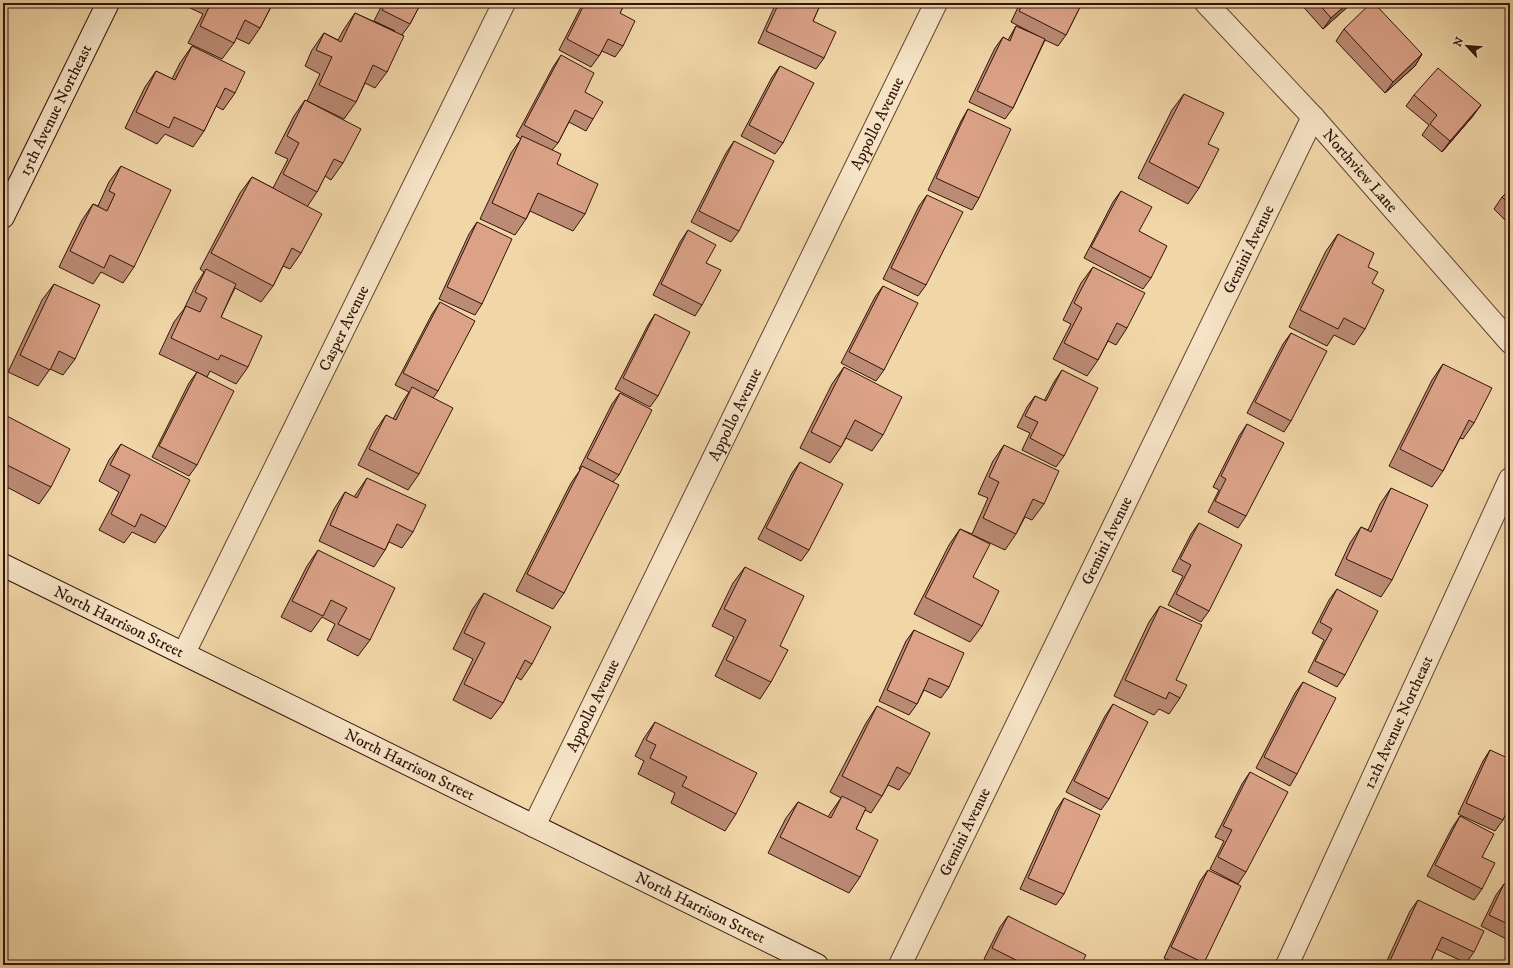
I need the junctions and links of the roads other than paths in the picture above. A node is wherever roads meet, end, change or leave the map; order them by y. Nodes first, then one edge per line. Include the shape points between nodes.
1 (108, 3) edge
2 (504, 3) edge
3 (936, 3) edge
4 (1206, 3) edge
5 (1312, 117) junction
6 (3, 217) edge
7 (1510, 342) edge
8 (1510, 479) edge
9 (3, 565) edge
10 (184, 653) junction
11 (534, 826) junction
12 (816, 965) edge
13 (900, 965) edge
14 (1287, 965) edge

1 - 6 street, 15th Avenue Northeast
2 - 10 street, Casper Avenue
3 - 11 street, Appollo Avenue
4 - 5 street, Northview Lane
5 - 7 street, Northview Lane
5 - 13 street, Gemini Avenue
8 - 14 street, 12th Avenue Northeast
9 - 10 street, North Harrison Street
10 - 11 street, North Harrison Street
11 - 12 street, North Harrison Street

